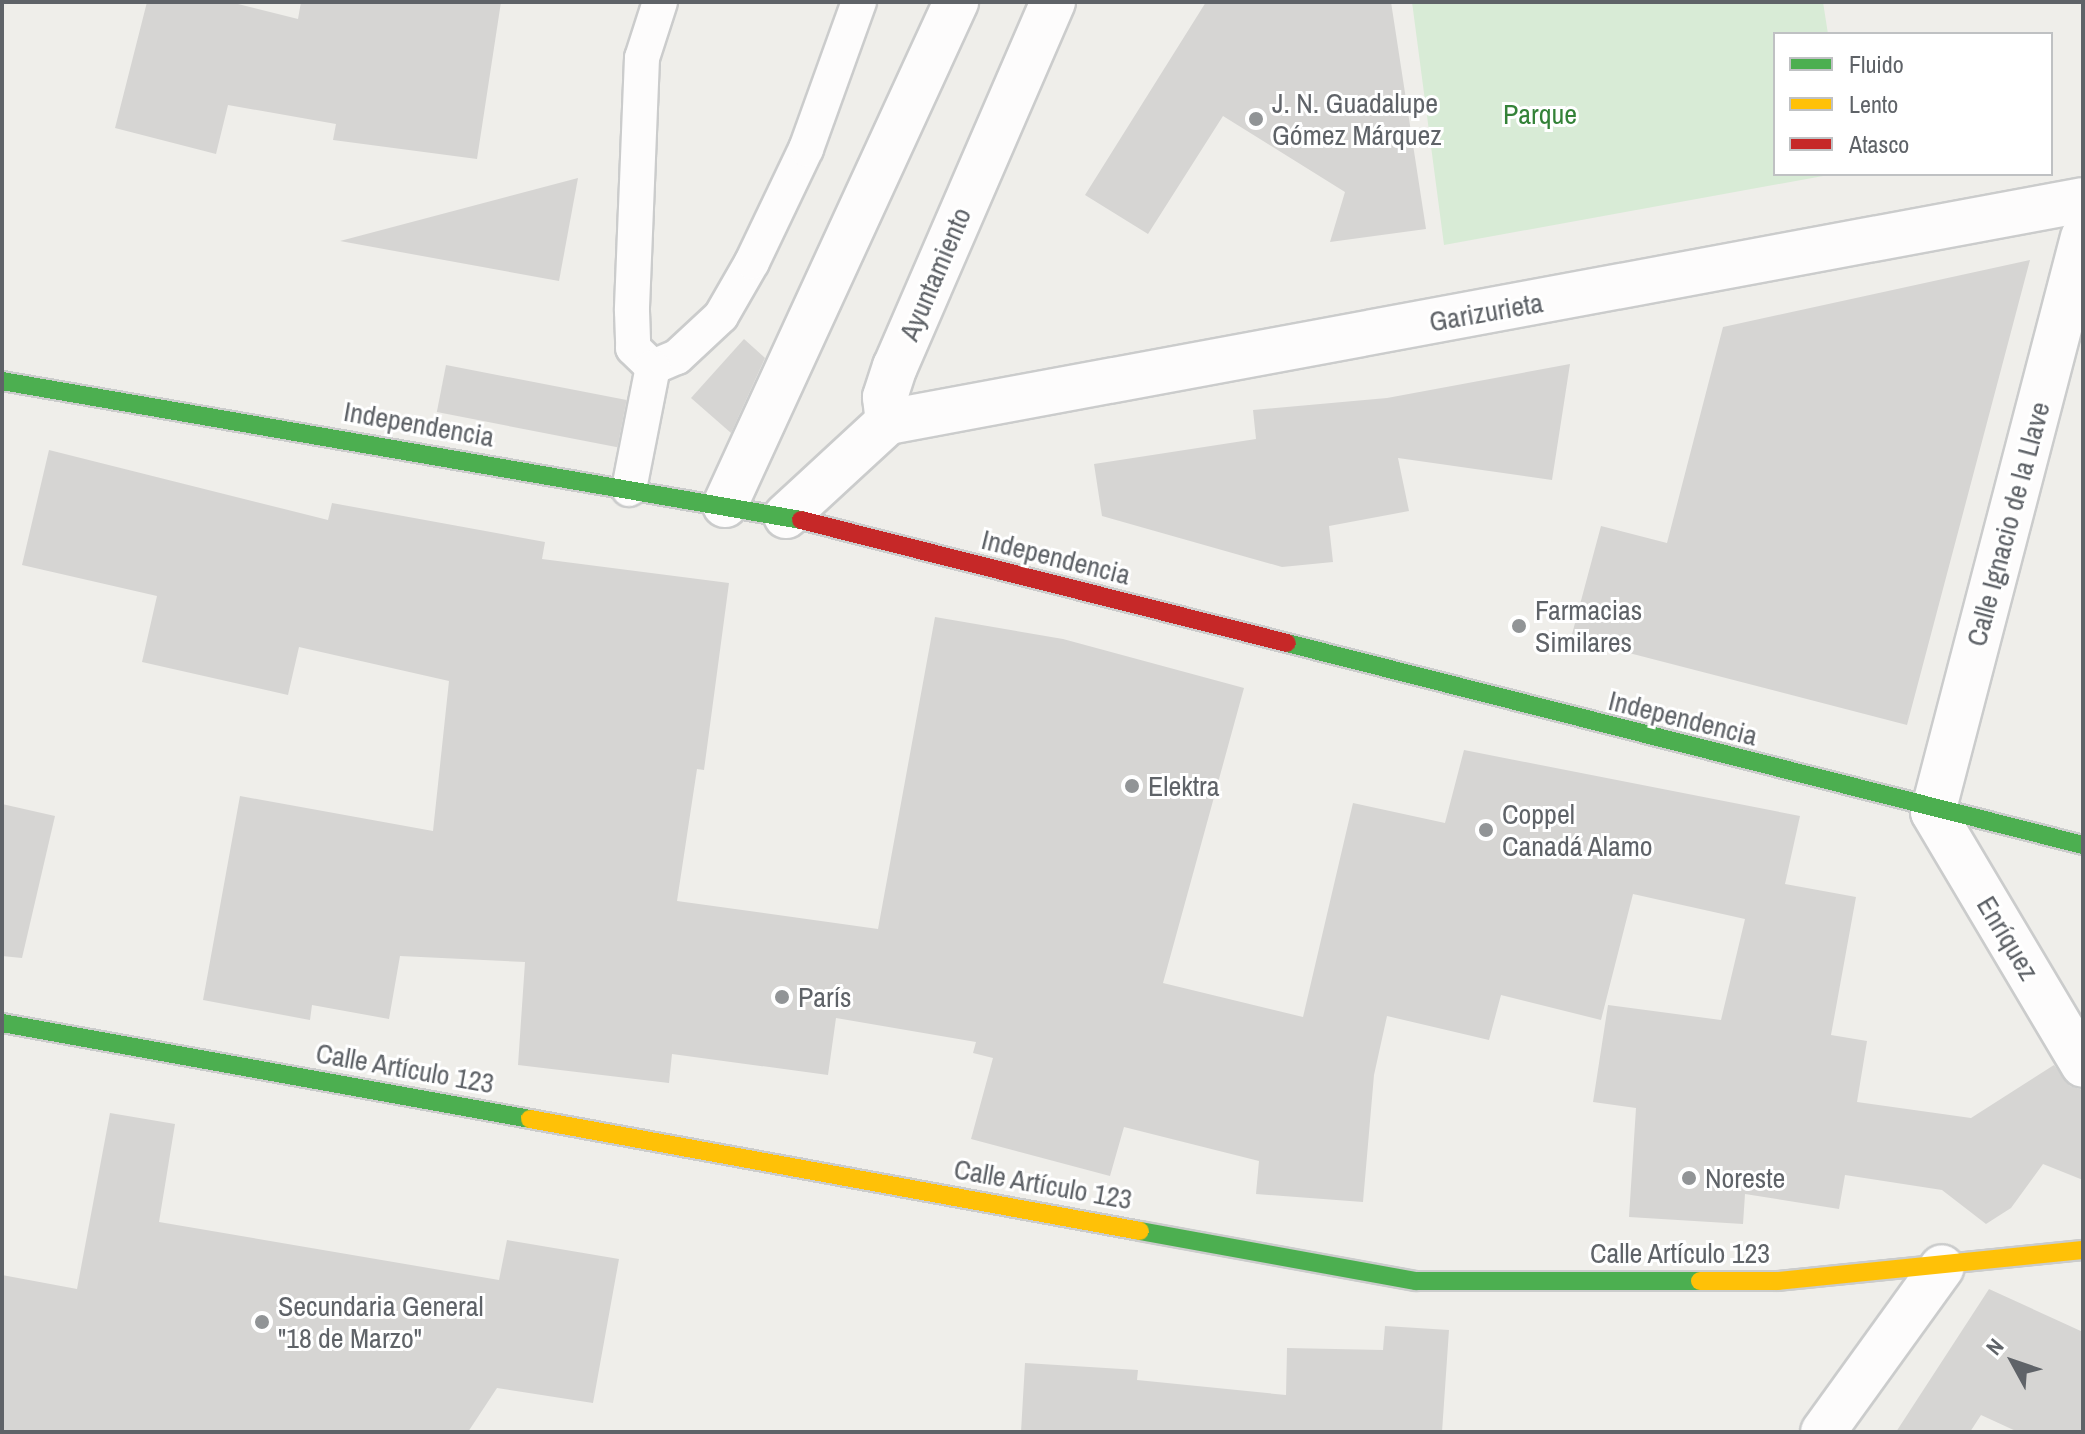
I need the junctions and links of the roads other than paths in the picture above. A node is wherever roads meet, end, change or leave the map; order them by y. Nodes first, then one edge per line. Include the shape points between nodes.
1 (660, 2) edge
2 (859, 2) edge
3 (956, 2) edge
4 (1053, 2) edge
5 (2083, 200) edge
6 (2083, 237) edge
7 (653, 367) junction
8 (2, 381) edge
9 (888, 422) junction
10 (629, 489) junction
11 (725, 505) junction
12 (786, 516) junction
13 (1933, 812) junction
14 (2083, 845) edge
15 (2, 1023) edge
16 (2083, 1065) edge
17 (2083, 1250) edge
18 (1942, 1267) junction
19 (1823, 1432) edge

1 - 7 lane via 642,58 632,311 633,348
2 - 7 lane via 806,149 752,262 721,316 666,365
3 - 11 street
4 - 9 street, Ayuntamiento via 895,367 885,397
5 - 9 street, Garizurieta
6 - 13 street, Calle Ignacio de la Llave
7 - 10 lane
8 - 10 street, Independencia
9 - 12 street
10 - 11 street, Independencia
11 - 12 street, Independencia
12 - 13 street, Independencia
13 - 14 street, Independencia
13 - 16 street, Enríquez
15 - 18 street, Calle Artículo 123 via 1416,1281 1778,1281
17 - 18 street, Calle Artículo 123
18 - 19 street

